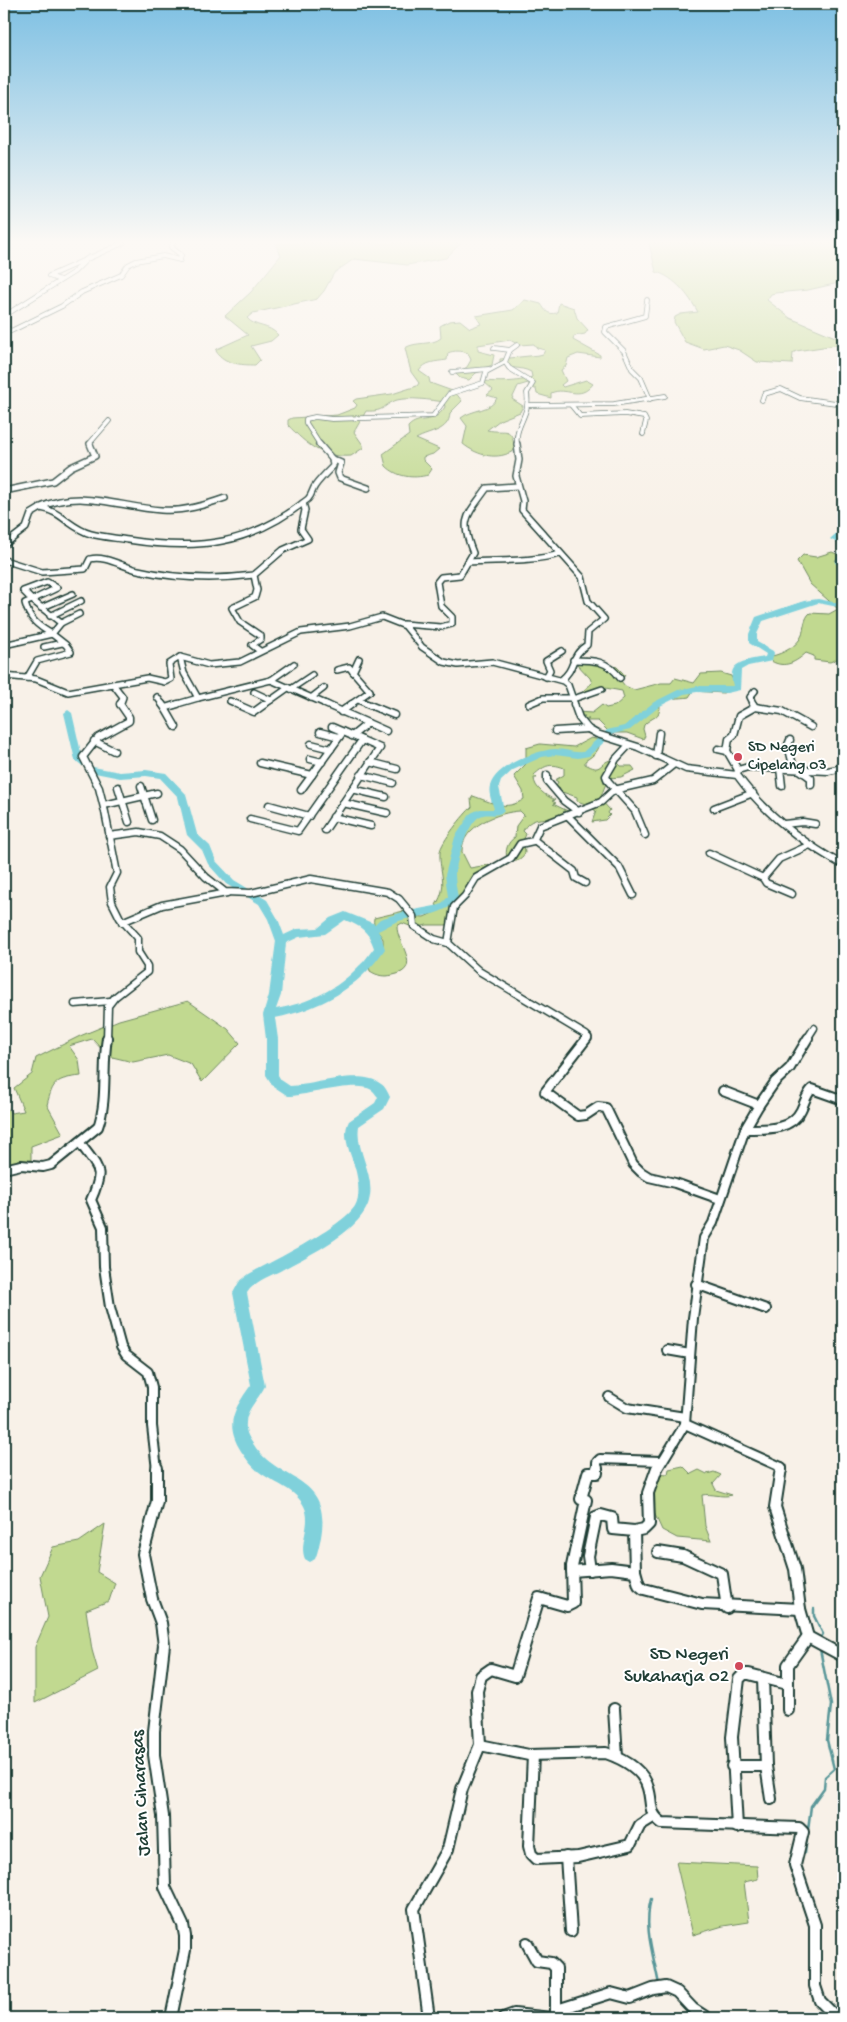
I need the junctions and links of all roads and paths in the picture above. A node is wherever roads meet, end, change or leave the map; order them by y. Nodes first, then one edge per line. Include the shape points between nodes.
1 (610, 337) edge
2 (517, 345) dead end
3 (494, 348) dead end
4 (510, 350) junction
5 (505, 362) junction
6 (489, 369) junction
7 (452, 372) dead end
8 (665, 396) dead end
9 (650, 399) junction
10 (762, 400) dead end
11 (843, 404) edge
12 (529, 405) junction
13 (571, 405) junction
14 (109, 421) dead end
15 (643, 434) dead end
16 (332, 459) junction
17 (518, 486) junction
18 (368, 488) dead end
19 (14, 490) junction
20 (4, 491) edge
21 (26, 494) dead end
22 (225, 498) dead end
23 (303, 502) junction
24 (41, 508) junction
25 (4, 545) edge
26 (560, 554) junction
27 (4, 560) edge
28 (468, 562) junction
29 (254, 575) junction
30 (73, 594) dead end
31 (32, 600) junction
32 (81, 601) dead end
33 (40, 608) junction
34 (79, 614) dead end
35 (50, 616) junction
36 (61, 623) junction
37 (401, 624) junction
38 (52, 635) junction
39 (62, 642) junction
40 (4, 645) edge
41 (44, 647) dead end
42 (260, 651) junction
43 (562, 652) dead end
44 (180, 657) junction
45 (359, 659) dead end
46 (573, 660) junction
47 (294, 664) dead end
48 (337, 670) dead end
49 (353, 672) junction
50 (312, 675) dead end
51 (4, 676) edge
52 (546, 677) junction
53 (26, 678) junction
54 (620, 678) dead end
55 (271, 680) junction
56 (561, 680) junction
57 (114, 684) junction
58 (289, 688) junction
59 (324, 688) dead end
60 (602, 689) dead end
61 (754, 691) dead end
62 (254, 692) dead end
63 (157, 697) dead end
64 (198, 698) junction
65 (311, 698) junction
66 (572, 698) junction
67 (271, 700) junction
68 (358, 700) junction
69 (230, 701) dead end
70 (529, 704) dead end
71 (755, 707) junction
72 (165, 708) junction
73 (341, 712) junction
74 (394, 715) dead end
75 (368, 723) junction
76 (176, 727) dead end
77 (332, 727) dead end
78 (811, 727) dead end
79 (588, 729) junction
80 (386, 731) dead end
81 (555, 731) dead end
82 (320, 732) dead end
83 (659, 733) dead end
84 (341, 734) junction
85 (352, 736) junction
86 (362, 740) junction
87 (790, 740) dead end
88 (94, 741) junction
89 (311, 744) dead end
90 (629, 745) junction
91 (331, 749) junction
92 (718, 749) dead end
93 (114, 751) dead end
94 (726, 751) junction
95 (656, 756) junction
96 (310, 759) dead end
97 (322, 762) junction
98 (370, 762) junction
99 (260, 763) dead end
100 (843, 763) edge
101 (673, 765) junction
102 (780, 768) junction
103 (397, 769) dead end
104 (797, 770) junction
105 (738, 772) junction
106 (312, 775) junction
107 (547, 775) dead end
108 (361, 776) junction
109 (393, 783) dead end
110 (810, 785) dead end
111 (141, 786) dead end
112 (782, 786) dead end
113 (118, 787) dead end
114 (352, 789) junction
115 (301, 790) dead end
116 (614, 790) junction
117 (157, 793) dead end
118 (753, 793) junction
119 (144, 796) junction
120 (386, 797) dead end
121 (122, 801) junction
122 (343, 802) junction
123 (104, 805) junction
124 (269, 805) dead end
125 (714, 808) dead end
126 (579, 812) junction
127 (387, 813) dead end
128 (309, 816) junction
129 (568, 816) junction
130 (334, 817) junction
131 (250, 819) dead end
132 (152, 820) dead end
133 (129, 822) dead end
134 (784, 824) junction
135 (815, 824) dead end
136 (371, 826) dead end
137 (324, 830) dead end
138 (645, 835) dead end
139 (109, 836) junction
140 (534, 840) junction
141 (810, 845) junction
142 (709, 853) dead end
143 (843, 865) edge
144 (762, 878) junction
145 (585, 883) dead end
146 (228, 893) junction
147 (792, 894) dead end
148 (633, 895) dead end
149 (122, 922) junction
150 (448, 943) junction
151 (99, 994) dead end
152 (101, 1002) junction
153 (110, 1002) junction
154 (75, 1004) dead end
155 (814, 1028) dead end
156 (723, 1091) dead end
157 (843, 1100) edge
158 (759, 1105) junction
159 (745, 1130) junction
160 (80, 1143) junction
161 (4, 1169) edge
162 (720, 1199) junction
163 (696, 1284) junction
164 (766, 1310) dead end
165 (667, 1350) dead end
166 (690, 1354) junction
167 (608, 1398) dead end
168 (685, 1420) junction
169 (661, 1461) junction
170 (634, 1531) junction
171 (658, 1552) dead end
172 (590, 1570) junction
173 (572, 1571) junction
174 (635, 1571) junction
175 (727, 1608) junction
176 (800, 1609) junction
177 (808, 1637) junction
178 (843, 1656) edge
179 (763, 1678) junction
180 (787, 1684) junction
181 (614, 1709) dead end
182 (788, 1710) dead end
183 (480, 1745) junction
184 (533, 1755) junction
185 (617, 1756) junction
186 (732, 1766) junction
187 (766, 1766) junction
188 (771, 1799) dead end
189 (653, 1817) junction
190 (737, 1827) junction
191 (566, 1858) junction
192 (571, 1931) dead end
193 (527, 1943) dead end
194 (692, 2014) edge
195 (555, 2015) edge
196 (171, 2018) edge
197 (429, 2018) edge
198 (503, 2018) edge
199 (707, 2018) edge
200 (837, 2018) edge

1 - 9 street via 624,351
2 - 4 street
3 - 4 street
4 - 5 street
5 - 6 street
5 - 12 street via 533,383 527,393
6 - 7 street
6 - 16 street via 483,383 449,394 432,416 306,419 322,452
8 - 9 street
9 - 13 street
10 - 11 street via 764,394 781,389 800,398
12 - 13 street
12 - 17 street via 516,437
13 - 15 street via 581,416 620,414 644,417
14 - 19 street via 90,443 94,456 71,466 53,481
16 - 18 street via 341,463 340,478
16 - 23 street via 330,470
17 - 26 street via 524,515
17 - 28 street via 487,488 470,510 465,532 473,551
19 - 20 street
19 - 21 street
22 - 24 street via 169,511 77,498 58,500
23 - 24 street via 265,528 215,544 168,545 87,533 75,528 53,510
23 - 29 street via 305,510 300,526 308,539 282,550
24 - 25 street via 30,516 26,528
26 - 28 street via 538,560
26 - 46 street via 582,577 588,601 604,619 588,632 587,645 577,651
27 - 29 street via 42,572 85,569 90,559 97,557 143,571 199,579
28 - 37 street via 460,575 443,576 437,581 441,606 452,617 452,624 434,627
29 - 42 street via 255,597 231,608 240,622 261,636 252,645
30 - 33 street
31 - 31 street via 23,592 47,582 57,588
31 - 33 street
31 - 38 street via 25,604 28,608 26,613
32 - 35 street
33 - 35 street
34 - 36 street
35 - 36 street
36 - 38 street
37 - 42 street via 380,617 350,626 312,629
37 - 52 street via 427,651 444,662 458,665 492,662
38 - 39 street
38 - 40 street
39 - 41 street
39 - 53 street via 70,653 37,661
42 - 44 street via 240,662 220,665
43 - 52 street via 546,661 550,670
44 - 57 street via 169,664 169,681 149,678
44 - 64 street via 184,673
45 - 49 street
46 - 54 street via 602,661 613,667
46 - 56 street via 569,674
47 - 55 street
48 - 49 street via 349,667
49 - 68 street via 370,691
50 - 58 street
51 - 53 street
52 - 56 street
53 - 57 street via 66,692
55 - 58 street
55 - 64 street
56 - 66 street via 568,685
57 - 88 street via 123,696 120,706 130,719
58 - 65 street
58 - 67 street
59 - 65 street
60 - 66 street
61 - 71 street via 750,697
62 - 67 street
63 - 72 street
64 - 72 street
65 - 73 street
66 - 70 street via 543,698
66 - 79 street
67 - 69 street via 254,712
68 - 73 street
68 - 74 street
71 - 78 street via 782,711
71 - 94 street via 739,716
72 - 76 street
73 - 75 street
75 - 80 street
75 - 85 street
77 - 84 street
79 - 81 street
79 - 90 street
82 - 84 street
83 - 95 street
84 - 85 street
84 - 91 street
85 - 86 street
86 - 98 street via 380,748
86 - 128 street
87 - 104 street via 788,744
88 - 93 street
88 - 123 street via 83,755
89 - 91 street
90 - 95 street
90 - 116 street via 608,768 607,782
91 - 97 street
92 - 94 street
94 - 105 street
95 - 101 street
96 - 97 street
97 - 106 street
98 - 103 street
98 - 108 street
99 - 106 street
100 - 104 street via 834,771
101 - 105 street via 701,772
101 - 116 street via 653,781
102 - 104 street
102 - 105 street via 752,767
102 - 112 street
104 - 110 street via 810,778
105 - 118 street
106 - 115 street
107 - 126 street via 547,781 559,796
108 - 109 street
108 - 114 street
111 - 119 street
113 - 121 street
114 - 120 street
114 - 122 street
116 - 126 street via 601,802
116 - 138 street via 635,810
117 - 119 street
118 - 125 street
118 - 134 street
119 - 121 street
119 - 132 street
121 - 123 street
121 - 133 street
122 - 127 street
122 - 130 street
123 - 139 street
124 - 128 street
126 - 129 street
128 - 131 street via 298,831
129 - 140 street via 540,826
129 - 148 street via 620,867
130 - 136 street
130 - 137 street
134 - 135 street
134 - 141 street
139 - 146 street via 144,832 158,835 214,885
139 - 149 street via 117,873 109,891
140 - 145 street
140 - 150 street via 520,844 511,858 476,878 466,896 453,908
141 - 143 street
141 - 144 street via 779,859
142 - 144 street
144 - 147 street via 764,882
146 - 149 street via 162,905
146 - 150 street via 249,893 311,879 388,892 400,899 411,913 416,928
149 - 153 street via 138,938 138,952 148,969 144,976
150 - 162 street via 479,971 586,1035 587,1040 545,1092 578,1116 586,1115 598,1106 606,1108 633,1164 649,1177
151 - 152 street
152 - 153 street
152 - 154 street
153 - 160 street via 101,1119
155 - 158 street via 790,1068 775,1082
156 - 158 street
157 - 159 street via 812,1089 800,1113 788,1123 774,1128
158 - 159 street
159 - 162 street
160 - 161 street via 55,1163 43,1168 25,1165
160 - 196 street, Jalan Ciharasas via 100,1172 91,1200 103,1226 104,1267 121,1348 144,1367 151,1378 158,1501 143,1554 164,1644 154,1756 163,1816 165,1887 185,1936
162 - 163 street via 713,1223 704,1238
163 - 164 street
163 - 166 street
165 - 166 street
166 - 168 street
167 - 168 street via 627,1408
168 - 169 street via 677,1441
168 - 176 street via 781,1466 775,1507 795,1569
169 - 170 street via 647,1495 649,1524
169 - 173 street via 597,1460 597,1473 588,1473 581,1498 586,1500
170 - 172 street via 616,1531 611,1517 598,1516 588,1556
170 - 174 street
171 - 175 street via 683,1556 722,1574
172 - 173 street
172 - 174 street via 614,1567
173 - 183 street via 573,1603 567,1606 543,1599 536,1601 515,1676 491,1670 481,1676 477,1691
174 - 175 street via 639,1585 650,1592 686,1603
175 - 176 street
176 - 177 street
177 - 178 street
177 - 180 street via 788,1665
179 - 180 street
179 - 186 street via 747,1674 739,1679
179 - 187 street
180 - 182 street
181 - 185 street
183 - 184 street
183 - 197 street via 462,1789 448,1849 414,1910
184 - 185 street via 606,1753
184 - 191 street via 531,1854 536,1859
185 - 189 street via 648,1785
186 - 187 street
186 - 190 street
187 - 188 street
189 - 190 street via 674,1825
189 - 191 street via 640,1825 630,1844 607,1852
190 - 200 street via 798,1828 803,1832 795,1865 815,1925 815,1986 820,2001
191 - 192 street
193 - 195 street via 537,1961 555,1966
194 - 195 street via 677,1992 660,1987 634,1998 611,1993
194 - 199 street
195 - 198 street via 514,2014

